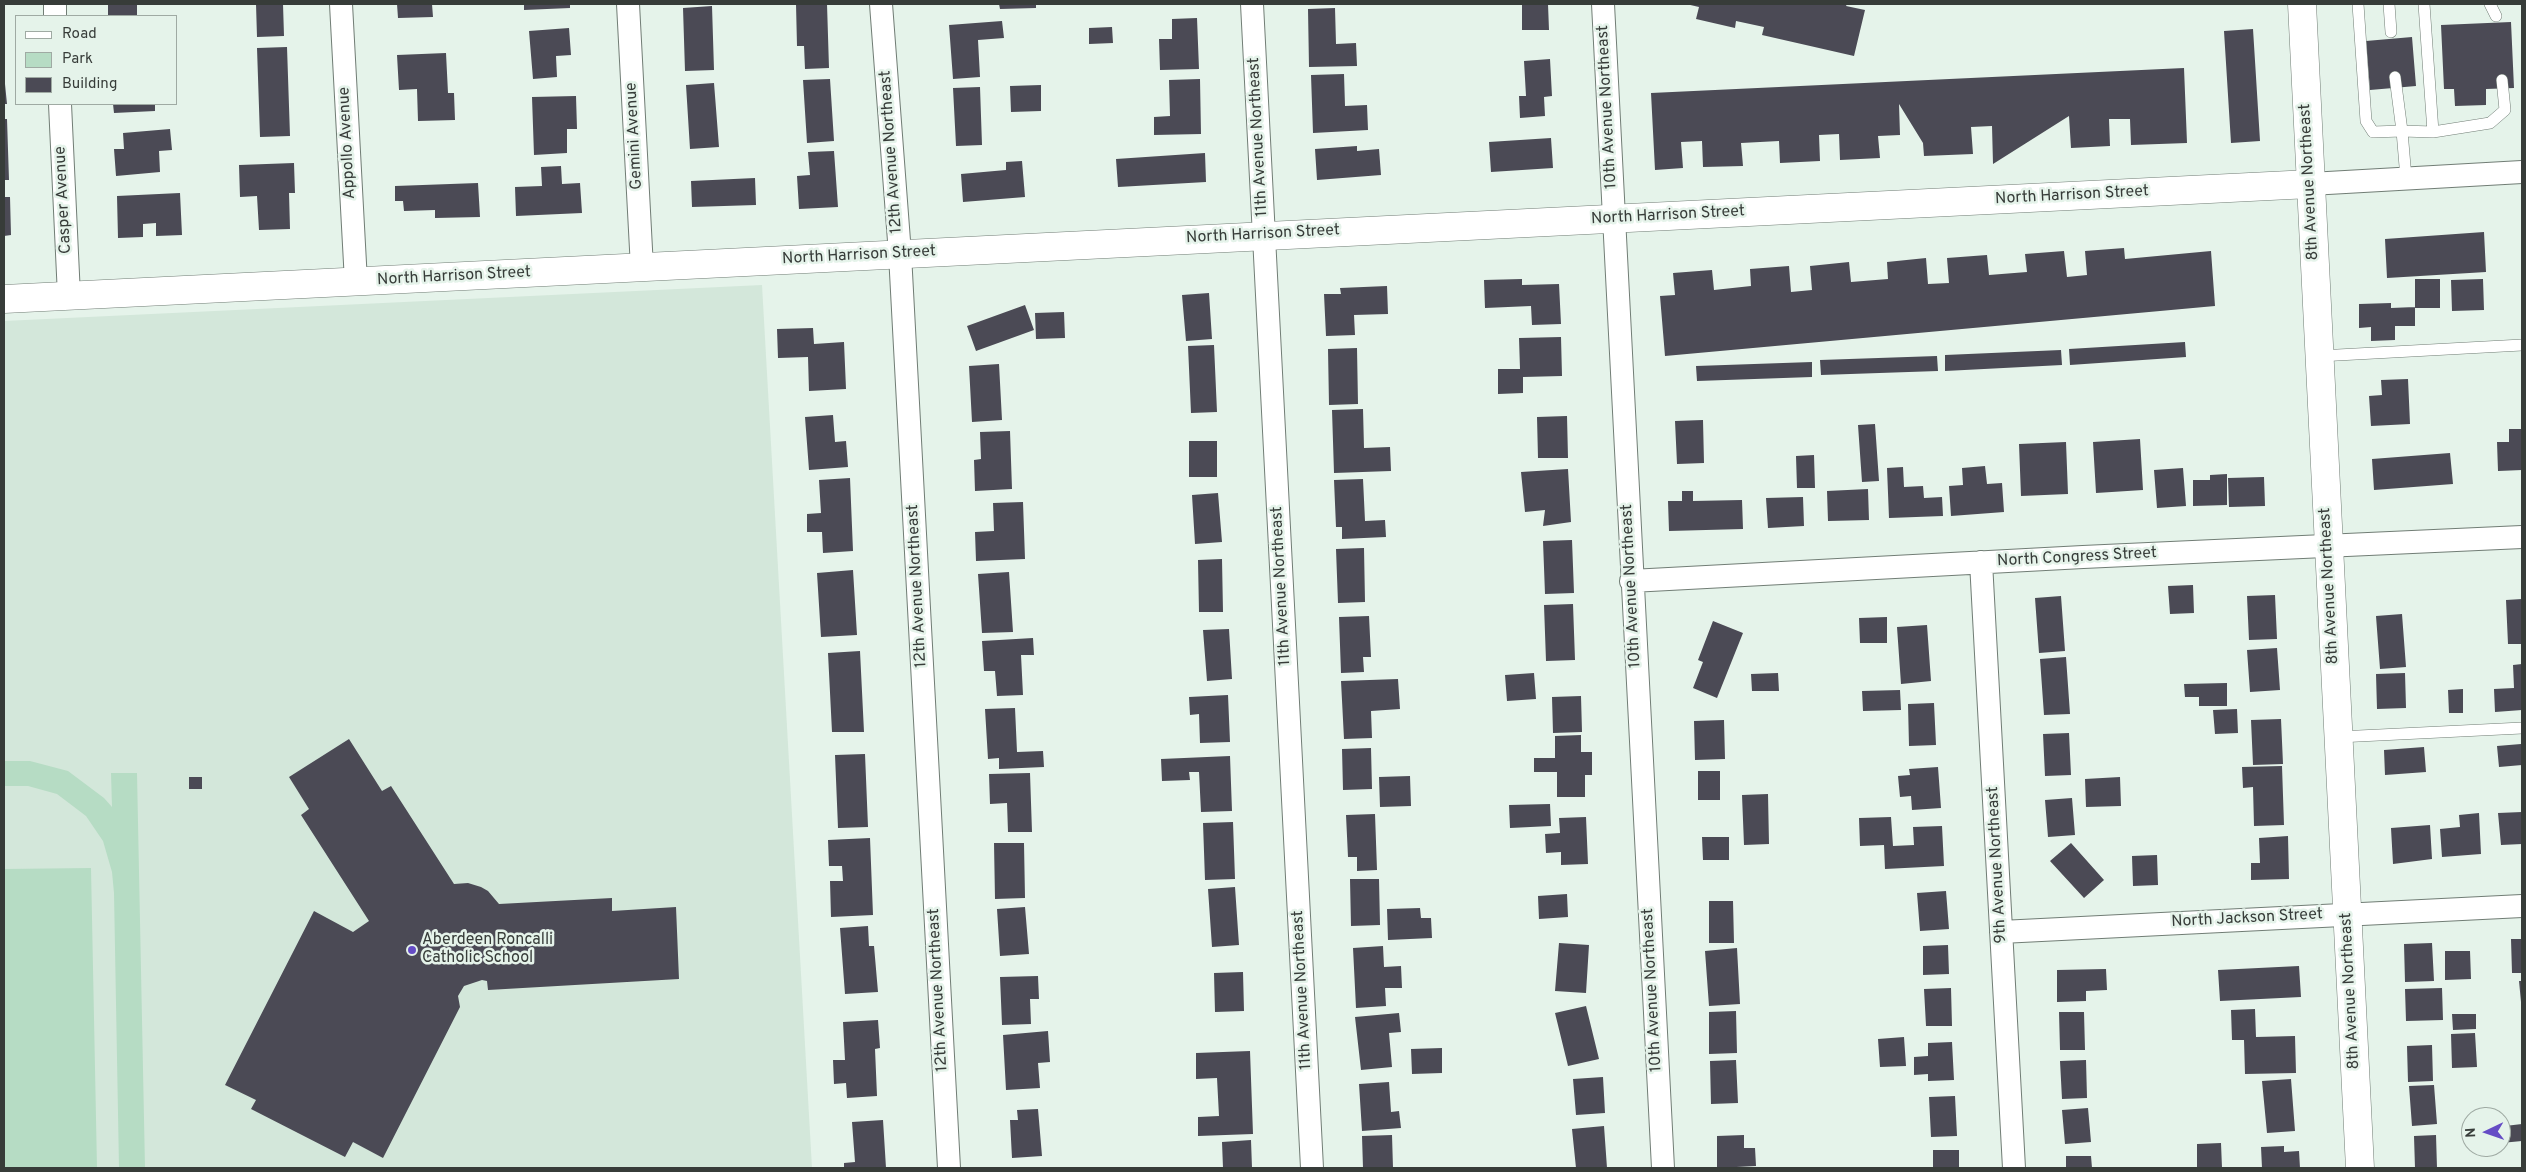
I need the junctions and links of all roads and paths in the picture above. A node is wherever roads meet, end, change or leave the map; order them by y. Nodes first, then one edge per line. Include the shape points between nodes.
1 (341, 4) edge
2 (628, 4) edge
3 (881, 4) edge
4 (1252, 4) edge
5 (1602, 4) edge
6 (2302, 4) edge
7 (2358, 4) edge
8 (2389, 4) edge
9 (2424, 4) edge
10 (2490, 4) edge
11 (2496, 16) dead end
12 (2391, 32) dead end
13 (2395, 77) dead end
14 (2502, 80) dead end
15 (60, 105) edge
16 (2402, 131) junction
17 (2433, 132) junction
18 (2522, 172) edge
19 (2406, 178) junction
20 (2310, 184) junction
21 (1615, 218) junction
22 (1264, 235) junction
23 (900, 254) junction
24 (642, 268) junction
25 (356, 282) junction
26 (69, 296) junction
27 (4, 299) edge
28 (2522, 345) edge
29 (2319, 356) junction
30 (2522, 537) edge
31 (2328, 547) junction
32 (1981, 562) junction
33 (1631, 581) junction
34 (2522, 728) edge
35 (2338, 737) junction
36 (2522, 906) edge
37 (2347, 914) junction
38 (2002, 932) junction
39 (949, 1168) edge
40 (1312, 1168) edge
41 (1663, 1168) edge
42 (2014, 1168) edge
43 (2360, 1168) edge

1 - 25 street, Appollo Avenue
2 - 24 street, Gemini Avenue
3 - 23 street, 12th Avenue Northeast
4 - 22 street, 11th Avenue Northeast
5 - 21 street, 10th Avenue Northeast
6 - 20 street, 8th Avenue Northeast
7 - 16 lane via 2366,121 2373,132
8 - 12 lane
9 - 17 lane
10 - 11 lane
13 - 16 lane
14 - 17 lane via 2504,110 2490,124
15 - 26 street, Casper Avenue
16 - 17 lane
16 - 19 lane
18 - 19 street, North Harrison Street
19 - 20 street, North Harrison Street
20 - 21 street, North Harrison Street
20 - 29 street, 8th Avenue Northeast
21 - 22 street, North Harrison Street
21 - 33 street, 10th Avenue Northeast
22 - 23 street, North Harrison Street
22 - 40 street, 11th Avenue Northeast
23 - 24 street, North Harrison Street
23 - 39 street, 12th Avenue Northeast
24 - 25 street, North Harrison Street
25 - 26 street, North Harrison Street
26 - 27 street, North Harrison Street
28 - 29 lane
29 - 31 street, 8th Avenue Northeast
30 - 31 street, North Congress Street
31 - 32 street, North Congress Street
31 - 35 street, 8th Avenue Northeast
32 - 33 street, North Congress Street
32 - 38 street, 9th Avenue Northeast
33 - 41 street, 10th Avenue Northeast
34 - 35 lane
35 - 37 street, 8th Avenue Northeast
36 - 37 street, North Jackson Street
37 - 38 street, North Jackson Street
37 - 43 street, 8th Avenue Northeast
38 - 42 street, 9th Avenue Northeast

